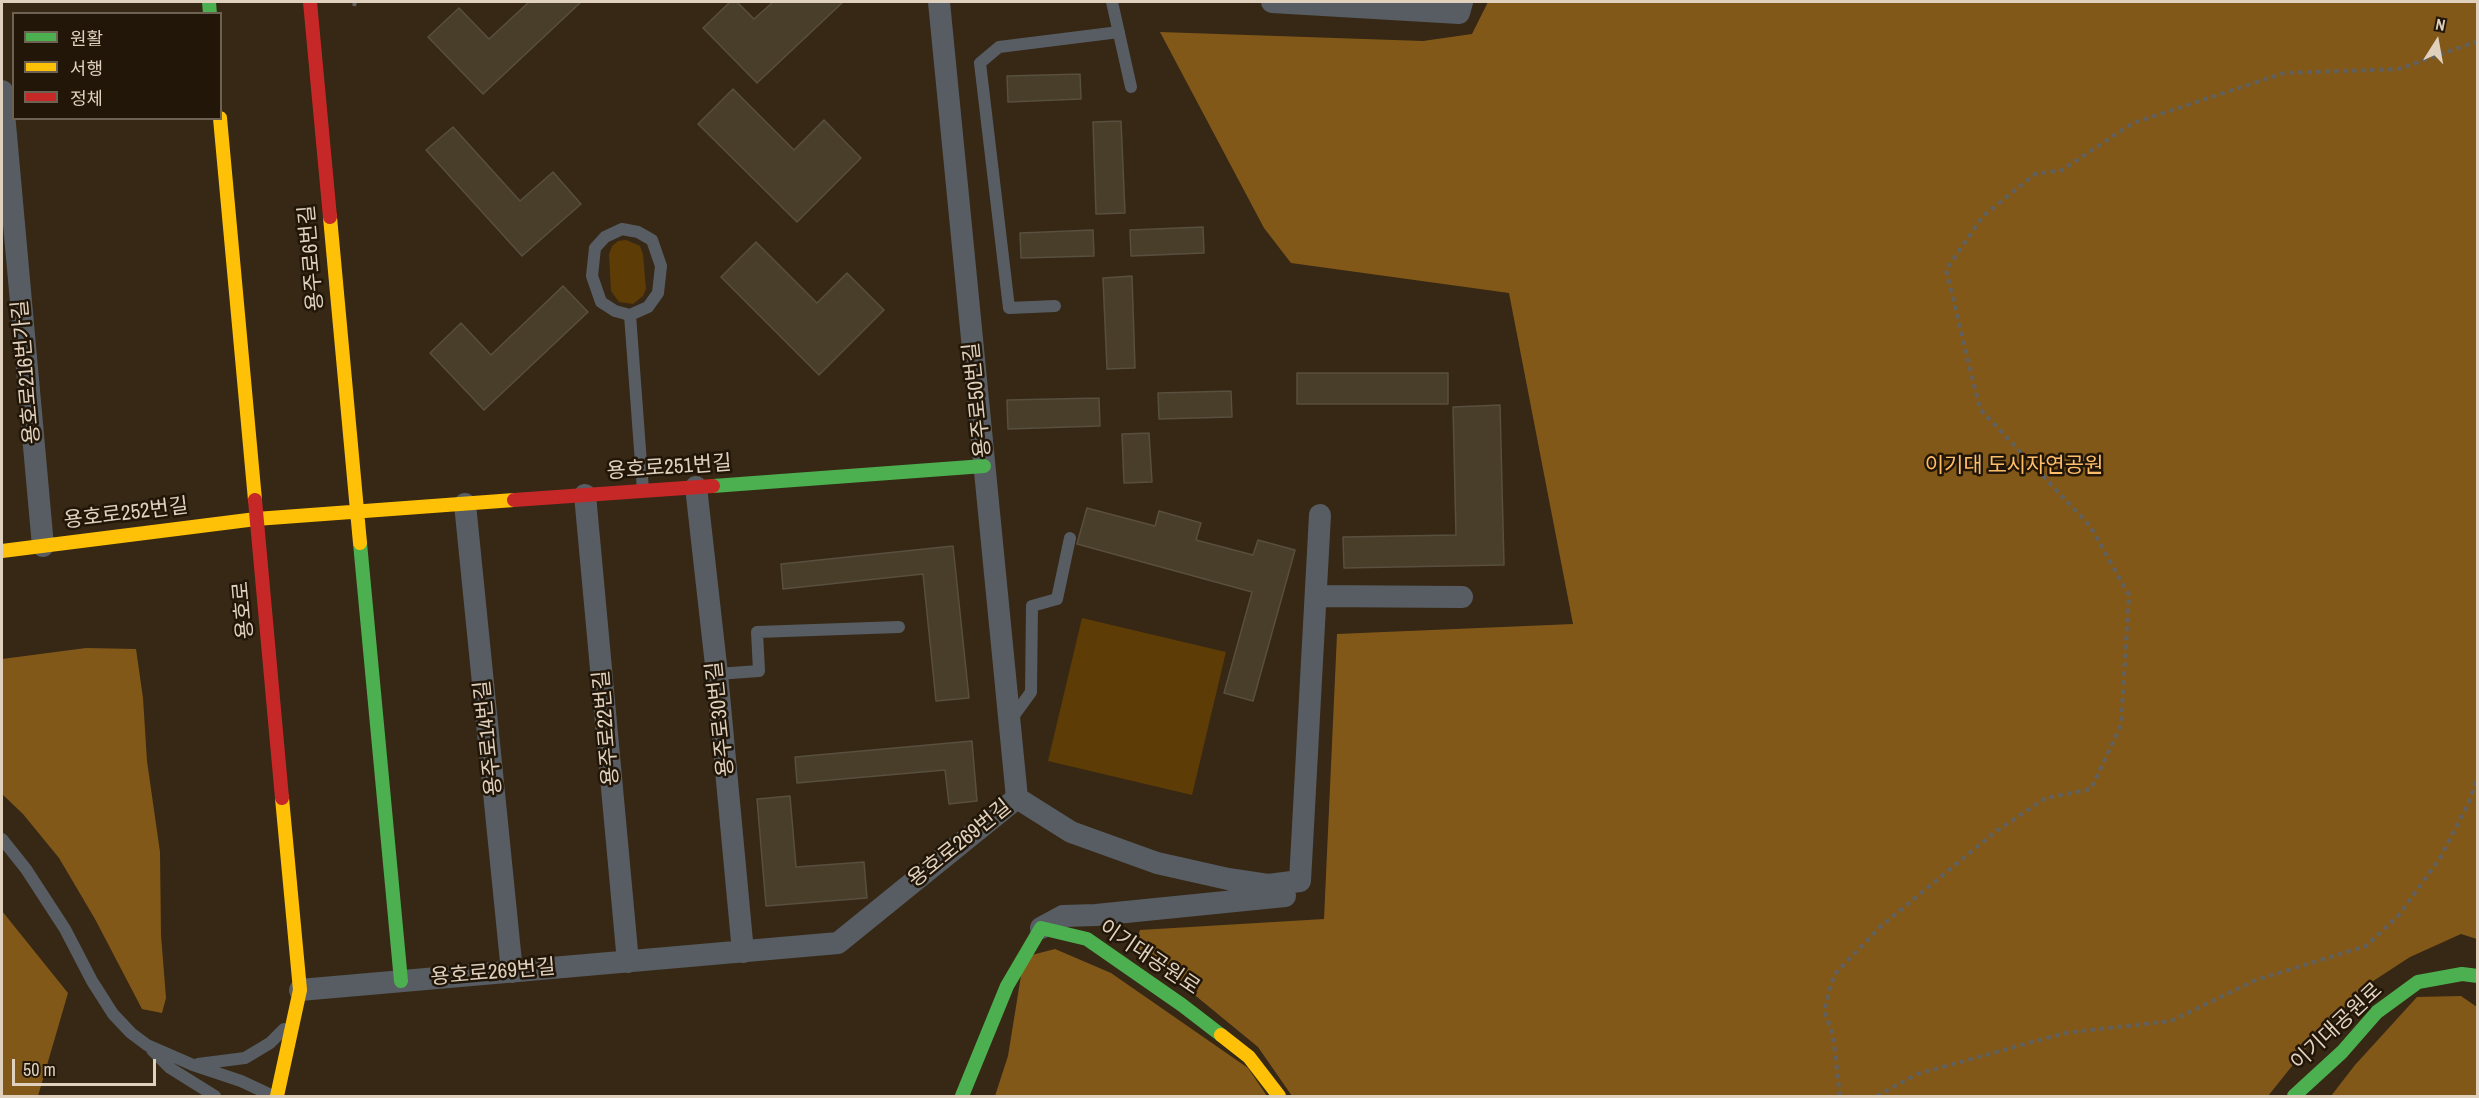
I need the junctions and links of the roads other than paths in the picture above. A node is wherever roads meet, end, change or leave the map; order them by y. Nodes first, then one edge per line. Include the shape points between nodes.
1 (310, 2) edge
2 (939, 2) edge
3 (1112, 2) edge
4 (1272, 2) edge
5 (1283, 2) edge
6 (1462, 2) edge
7 (1119, 32) junction
8 (1131, 87) dead end
9 (2, 91) edge
10 (220, 120) edge
11 (1055, 306) dead end
12 (630, 315) junction
13 (984, 466) junction
14 (696, 487) junction
15 (643, 491) junction
16 (585, 495) junction
17 (465, 504) junction
18 (357, 512) junction
19 (1320, 515) dead end
20 (256, 519) junction
21 (1070, 538) dead end
22 (43, 546) junction
23 (2, 551) edge
24 (1317, 596) junction
25 (1462, 597) dead end
26 (899, 627) dead end
27 (717, 674) junction
28 (1010, 722) junction
29 (1017, 798) junction
30 (2, 838) edge
31 (1300, 881) junction
32 (1041, 928) junction
33 (743, 952) junction
34 (628, 962) junction
35 (512, 972) junction
36 (2478, 976) edge
37 (401, 981) junction
38 (300, 990) junction
39 (294, 1020) junction
40 (147, 1045) junction
41 (193, 1065) junction
42 (214, 1096) edge
43 (275, 1096) edge
44 (962, 1096) edge
45 (1279, 1096) edge
46 (2294, 1096) edge

1 - 18 street, 용주로6번길
2 - 13 street, 용주로50번길
3 - 7 lane
4 - 5 street
5 - 6 street via 1460,13
7 - 8 lane
7 - 11 lane via 999,47 980,63 1009,308
9 - 22 street, 용호로216번가길
10 - 20 street, 용호로
12 - 12 lane via 601,302 592,276 595,248 605,237 622,229 652,240 661,266 658,293 648,307
12 - 15 lane
13 - 14 street, 용호로251번길
13 - 28 street, 용주로50번길
14 - 15 street, 용호로251번길
14 - 27 street, 용주로30번길
15 - 16 street, 용호로251번길
16 - 17 street, 용호로251번길
16 - 34 street, 용주로22번길
17 - 18 street, 용호로251번길
17 - 35 street, 용주로14번길
18 - 20 street, 용호로251번길
18 - 37 street, 용호로269번길
19 - 24 street
20 - 22 street, 용호로252번길
20 - 38 street, 용호로
21 - 28 lane via 1058,599 1032,606 1031,692
22 - 23 street, 용호로252번길
24 - 25 street
24 - 31 street
26 - 27 lane via 757,632 759,670
27 - 33 street, 용주로30번길
28 - 29 street, 용주로50번길
29 - 31 street, 용호로269번길 via 1071,832 1156,863 1268,885
29 - 33 street, 용호로269번길 via 838,944
30 - 40 lane via 65,929 113,1014
31 - 32 street via 1288,895 1063,916
32 - 44 street via 1006,986
32 - 45 street, 이기대공원로 via 1086,939 1182,1005 1250,1057
33 - 34 street, 용호로269번길
34 - 35 street, 용호로269번길
35 - 37 street, 용호로269번길
36 - 46 street, 이기대공원로 via 2462,974 2418,982 2377,1012 2342,1052
37 - 38 street, 용호로269번길
38 - 39 street, 용호로
39 - 41 lane via 245,1058
39 - 43 street, 용호로
40 - 41 lane
40 - 42 lane via 170,1068
41 - 43 lane

